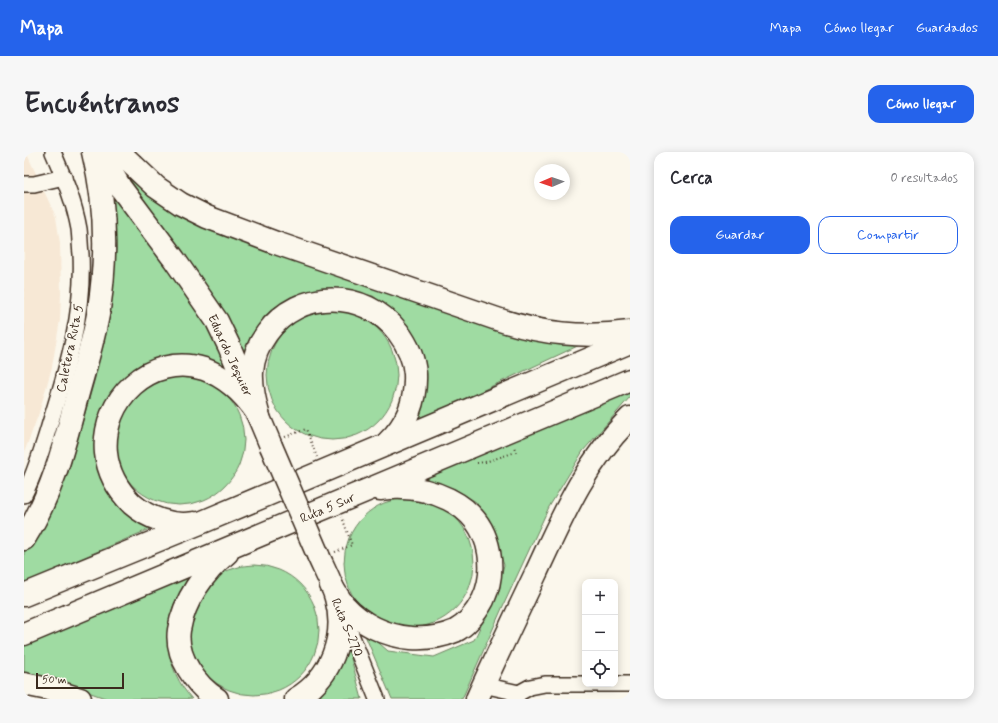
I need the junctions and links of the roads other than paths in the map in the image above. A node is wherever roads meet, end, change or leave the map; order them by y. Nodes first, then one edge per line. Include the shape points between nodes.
1 (52, 152) edge
2 (93, 152) edge
3 (99, 152) edge
4 (119, 152) edge
5 (64, 177) junction
6 (24, 184) edge
7 (630, 332) edge
8 (630, 342) edge
9 (630, 357) edge
10 (630, 380) edge
11 (260, 417) junction
12 (630, 418) edge
13 (386, 445) junction
14 (24, 494) edge
15 (357, 494) junction
16 (205, 521) junction
17 (24, 538) edge
18 (238, 544) junction
19 (324, 554) joint
20 (331, 585) junction
21 (24, 595) edge
22 (24, 608) edge
23 (24, 634) edge
24 (24, 684) edge
25 (630, 684) edge
26 (480, 692) edge
27 (517, 696) edge
28 (80, 699) edge
29 (217, 699) edge
30 (296, 699) edge
31 (377, 699) edge

1 - 5 street, Caletera Ruta 5
2 - 17 highway via 100,184 104,227 104,266 99,309 58,469 46,498
3 - 11 highway, Eduardo Jequier via 120,187 217,321
4 - 7 highway via 156,187 181,204 207,217 269,240 533,330 592,336
5 - 6 street
5 - 14 street, Caletera Ruta 5 via 73,200 79,231 80,302 65,375 36,469
8 - 13 highway
9 - 22 highway, Ruta 5 Sur
10 - 15 highway, Ruta 5 Sur
11 - 13 highway via 253,395 252,372 258,349 270,329 287,313 308,303 331,299 354,302 376,311 394,327 408,346 414,369 414,393 408,416
11 - 16 highway via 233,387 214,374 192,367 169,367 147,375 129,388 116,405 108,425 106,447 110,470 120,490 135,507 156,518 178,524
11 - 19 highway, Eduardo Jequier, bridge via 276,442
12 - 26 highway via 601,451 578,486
13 - 16 highway
15 - 18 highway, Ruta 5 Sur
15 - 20 highway via 383,489 411,489 436,493 456,503 473,518 484,537 490,559 489,582 480,605 466,623 444,635 418,638 393,635 371,627 352,613
16 - 21 highway
18 - 23 highway, Ruta 5 Sur
18 - 29 highway via 209,569 200,581 187,605 178,631 182,653 191,674
19 - 20 highway, Ruta S-270
20 - 30 highway via 338,608 337,645 320,678
20 - 31 street, Ruta S-270
24 - 28 highway
25 - 27 street via 545,684 530,687
26 - 27 street

